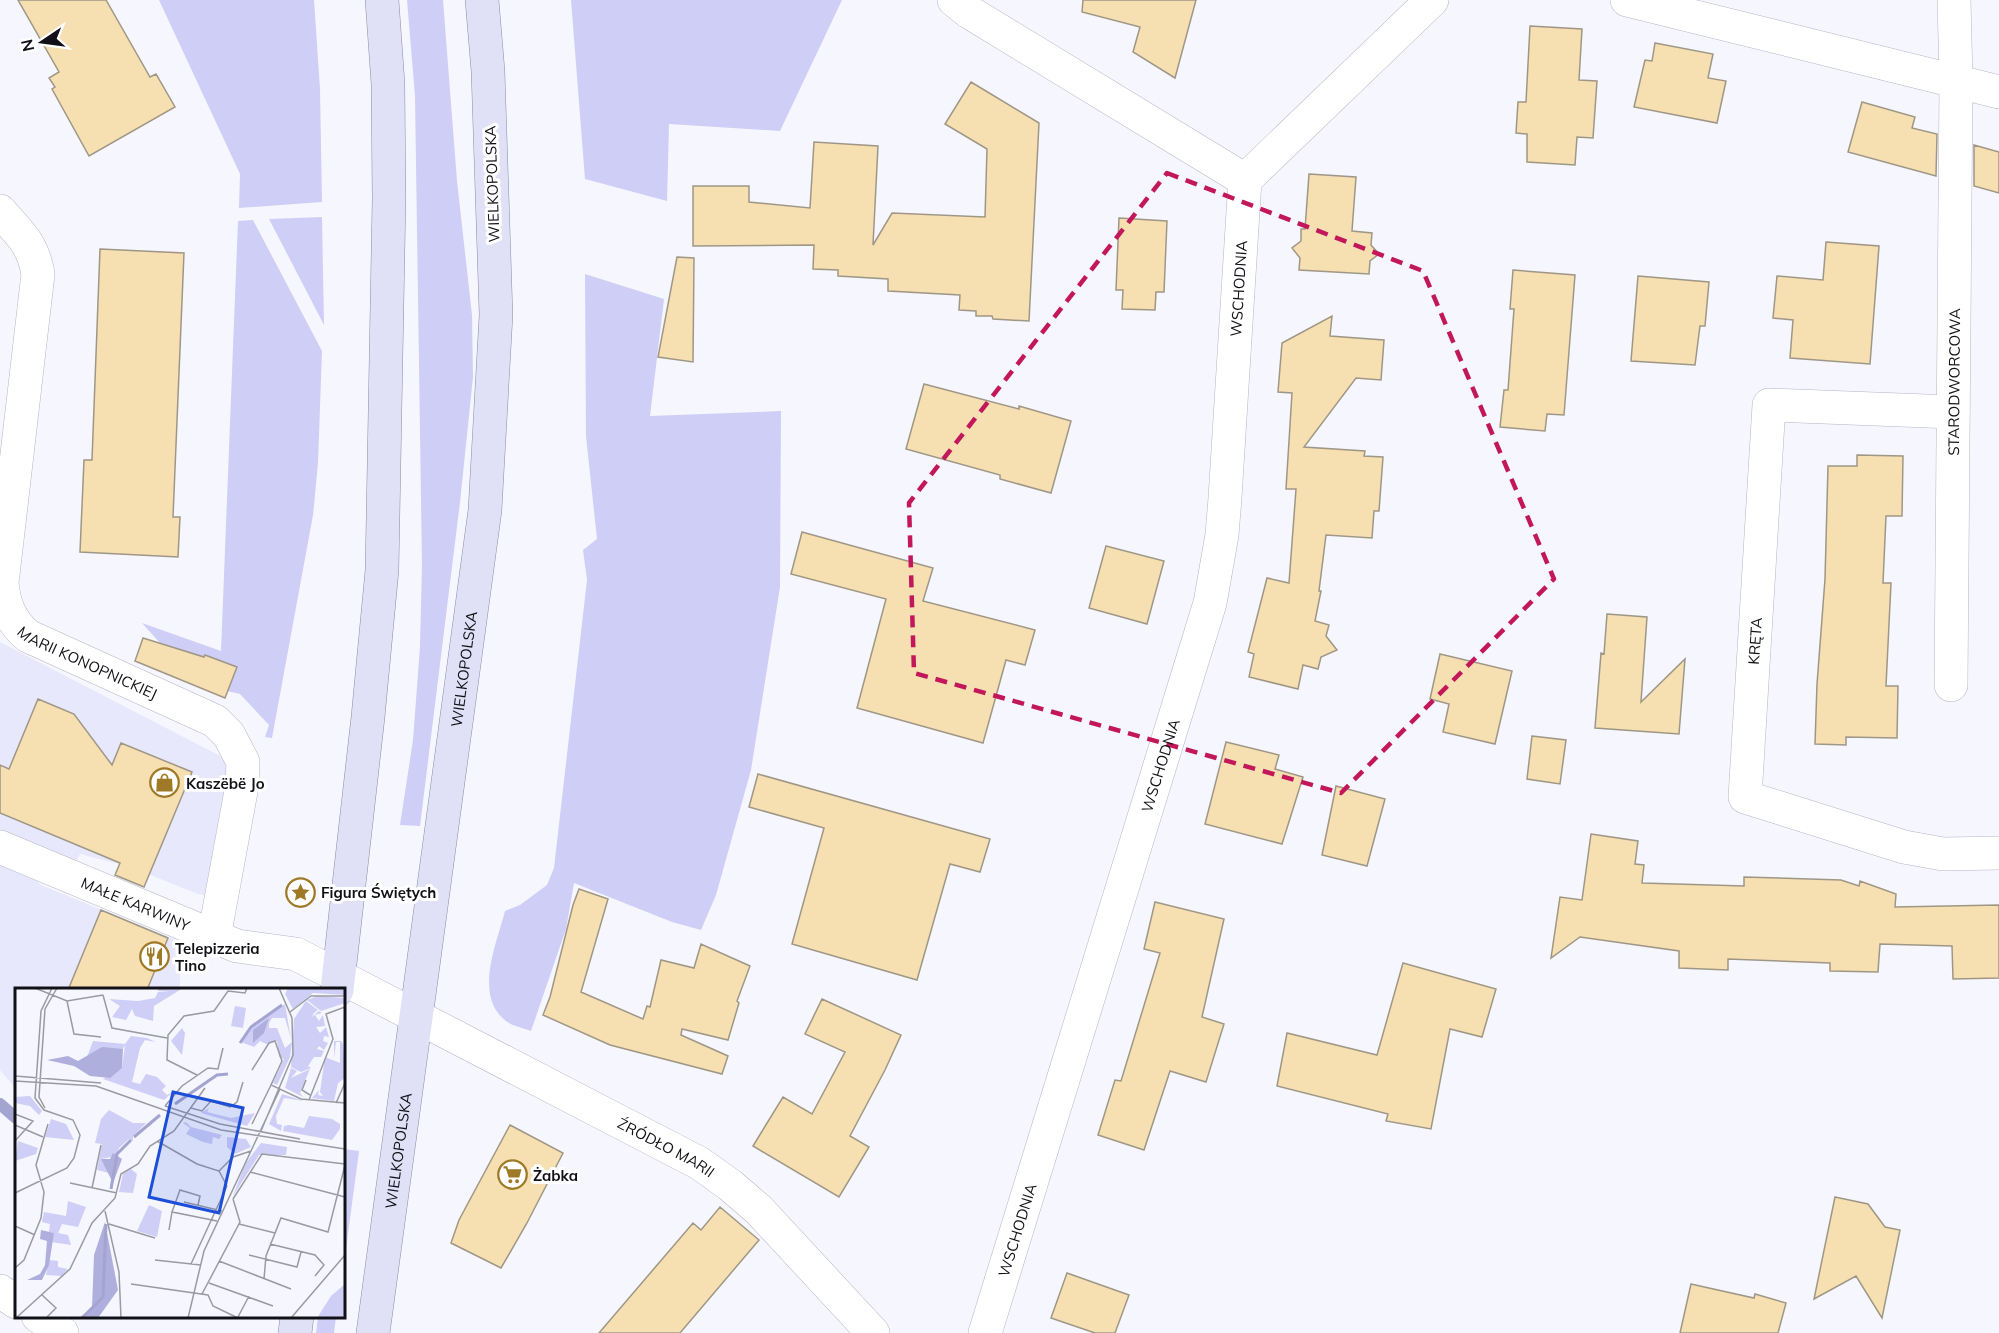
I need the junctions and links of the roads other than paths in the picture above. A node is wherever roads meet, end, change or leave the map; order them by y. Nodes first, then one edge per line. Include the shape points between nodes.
1 (382, 0) edge
2 (482, 0) edge
3 (954, 0) edge
4 (1432, 0) edge
5 (1626, 0) edge
6 (1954, 0) edge
7 (1956, 80) junction
8 (1999, 92) edge
9 (1245, 180) junction
10 (0, 210) edge
11 (1953, 412) junction
12 (1951, 685) dead end
13 (0, 847) edge
14 (1999, 853) edge
15 (214, 937) junction
16 (338, 983) edge
17 (417, 1016) junction
18 (0, 1291) edge
19 (15, 1301) edge
20 (40, 1318) edge
21 (297, 1318) edge
22 (62, 1333) edge
23 (295, 1333) edge
24 (373, 1333) edge
25 (873, 1333) edge
26 (985, 1333) edge

1 - 16 main road via 388,84 389,200 382,570
2 - 17 main road, WIELKOPOLSKA via 496,315 486,510
3 - 9 street
4 - 9 street
5 - 7 street
6 - 7 street, STARODWORCOWA
7 - 8 street
7 - 11 street, STARODWORCOWA
9 - 26 street, WSCHODNIA via 1224,508 1210,603
10 - 15 street, MARII KONOPNICKIEJ via 29,244 38,274 2,583 4,601 17,627 28,636 215,721 228,735 243,762 242,786
11 - 12 street, STARODWORCOWA
11 - 14 street, KRĘTA via 1769,405 1745,797 1904,847 1943,854
13 - 15 street, MAŁE KARWINY
15 - 16 street, MAŁE KARWINY via 237,946 296,954
16 - 17 street, ŹRÓDŁO MARII
17 - 24 main road, WIELKOPOLSKA
17 - 25 street, ŹRÓDŁO MARII via 699,1163 759,1210
18 - 19 street
20 - 22 street
21 - 23 main road

